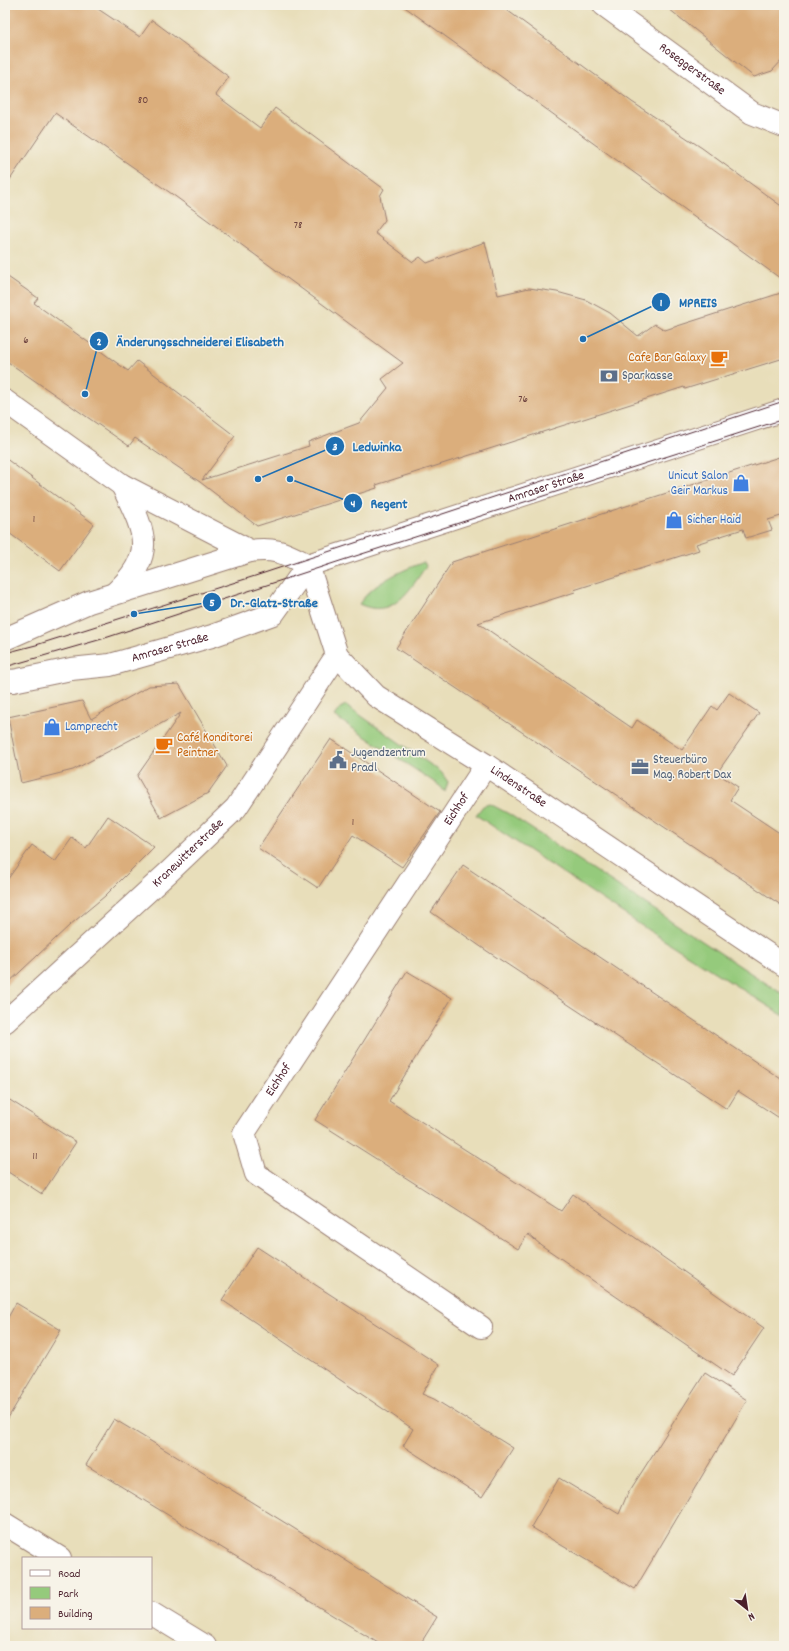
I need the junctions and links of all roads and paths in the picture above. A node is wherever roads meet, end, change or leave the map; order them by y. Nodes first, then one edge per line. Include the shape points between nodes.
1 (604, 5) edge
2 (784, 126) edge
3 (5, 401) edge
4 (784, 410) edge
5 (122, 485) junction
6 (250, 551) junction
7 (308, 565) junction
8 (113, 595) junction
9 (5, 639) edge
10 (337, 655) junction
11 (5, 680) edge
12 (486, 765) junction
13 (784, 965) edge
14 (5, 1022) edge
15 (481, 1326) dead end
16 (5, 1524) edge
17 (58, 1557) edge
18 (152, 1614) edge
19 (205, 1646) edge

1 - 2 street, Roseggerstraße via 752,113
3 - 5 street
4 - 7 street, Amraser Straße
5 - 6 street
5 - 8 street via 138,521 144,545 137,570
6 - 7 street via 270,549
6 - 8 street
7 - 10 street, Lindenstraße
7 - 11 street, Amraser Straße via 273,614 212,636 110,666 71,669 13,681
8 - 9 street via 89,602
10 - 12 street, Lindenstraße via 376,696
10 - 14 street, Kranewitterstraße via 236,808
12 - 13 street, Lindenstraße
12 - 15 street, Eichhof via 244,1133 256,1174
16 - 17 street
18 - 19 street

